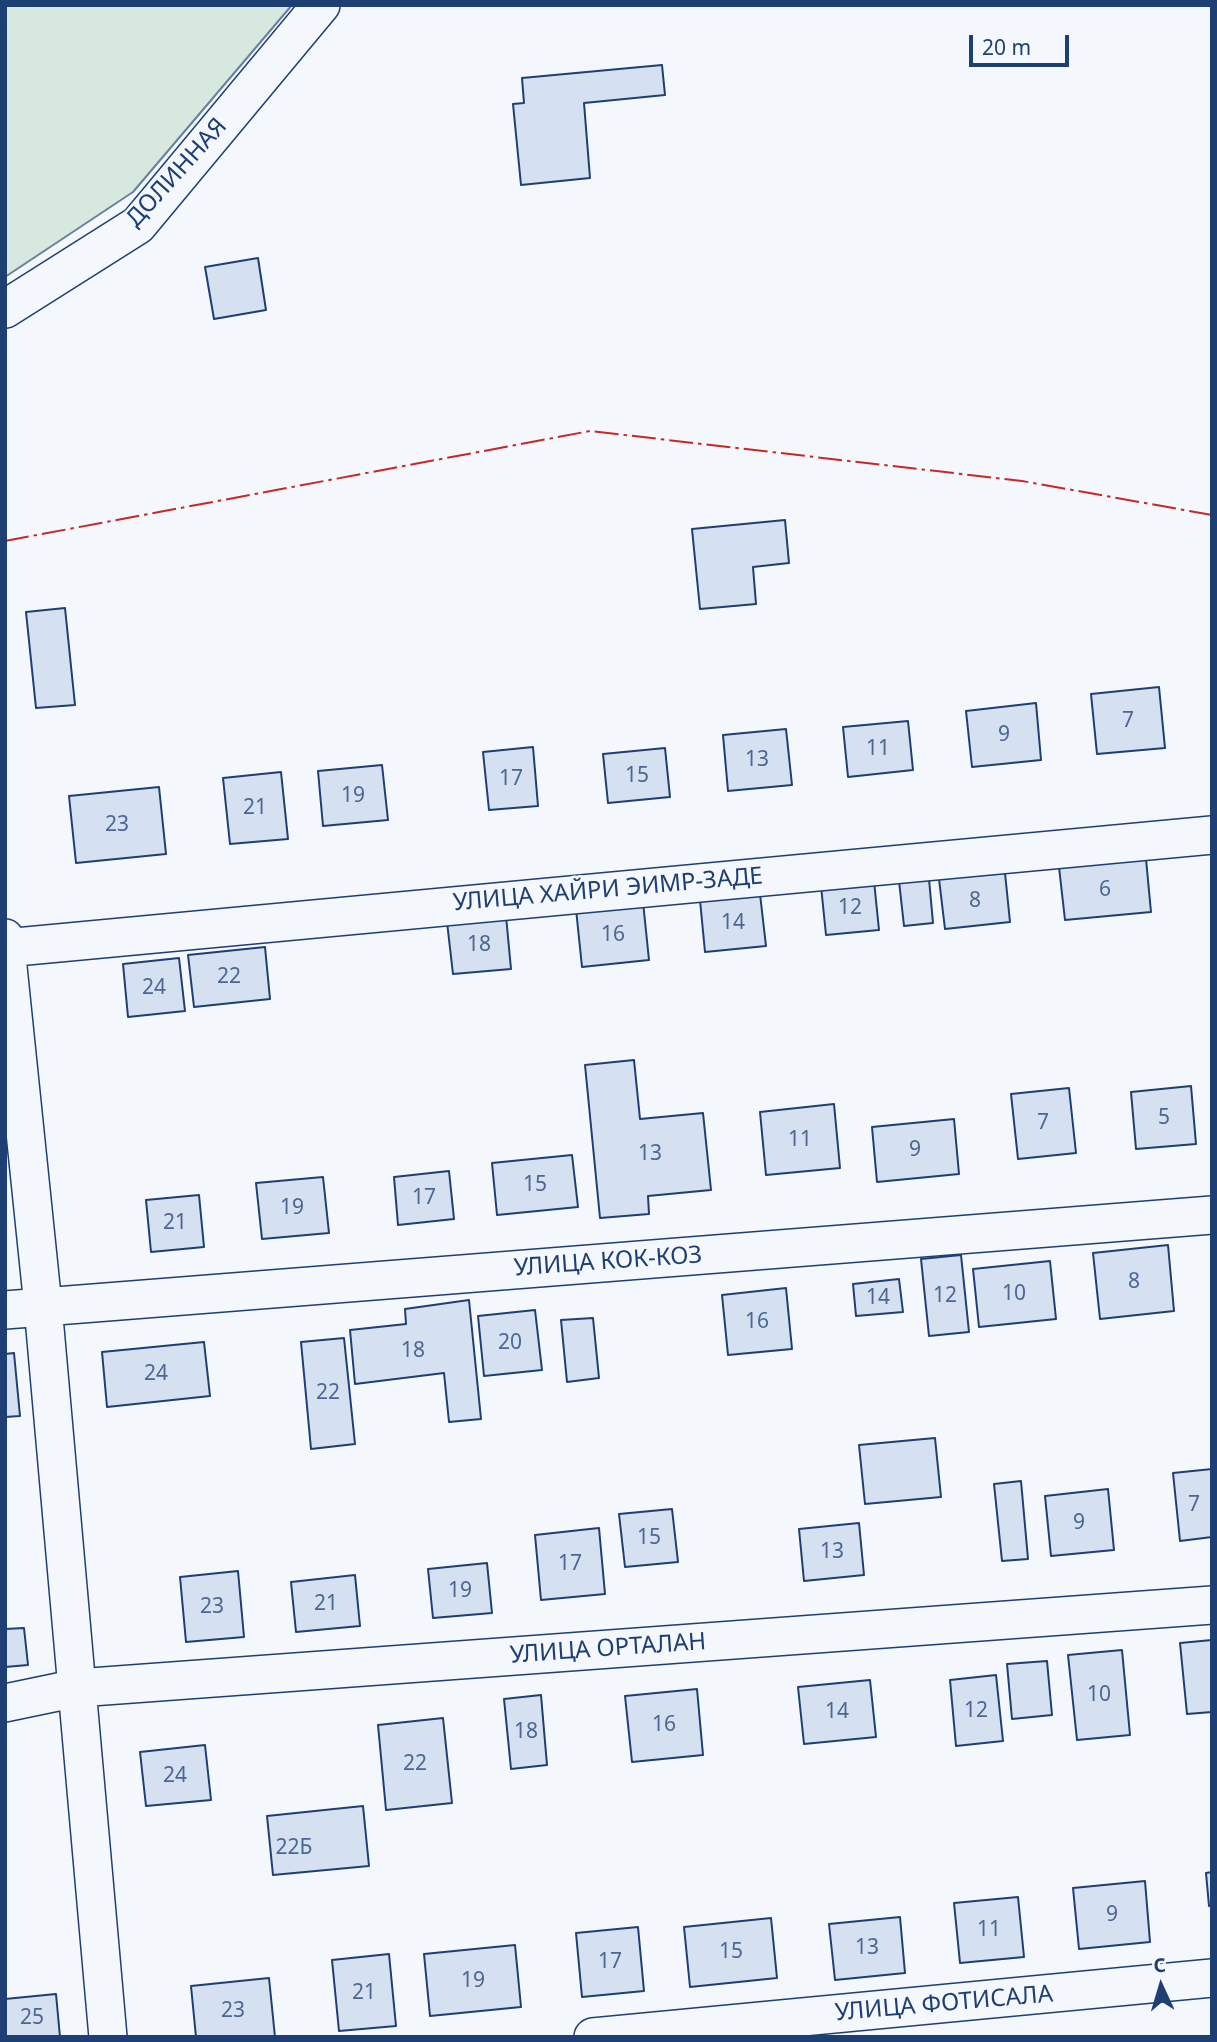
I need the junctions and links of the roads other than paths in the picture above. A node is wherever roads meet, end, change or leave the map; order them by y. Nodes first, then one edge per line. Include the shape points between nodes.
1 (321, 5) edge
2 (5, 309) edge
3 (1212, 835) edge
4 (6, 945) edge
5 (1212, 1214) edge
6 (43, 1306) junction
7 (5, 1310) edge
8 (1212, 1605) edge
9 (77, 1688) junction
10 (5, 1703) edge
11 (1212, 1978) edge
12 (108, 2037) edge
13 (593, 2037) edge

1 - 2 street, ДОЛИННАЯ via 138,225
3 - 4 street, УЛИЦА ХАЙРИ ЭИМР-ЗАДЕ
4 - 6 street
5 - 6 street, УЛИЦА КОК-КОЗ
6 - 7 street, УЛИЦА КОК-КОЗ
6 - 9 street
8 - 9 street, УЛИЦА ОРТАЛАН
9 - 10 street, УЛИЦА ОРТАЛАН
9 - 12 street
11 - 13 street, УЛИЦА ФОТИСАЛА

